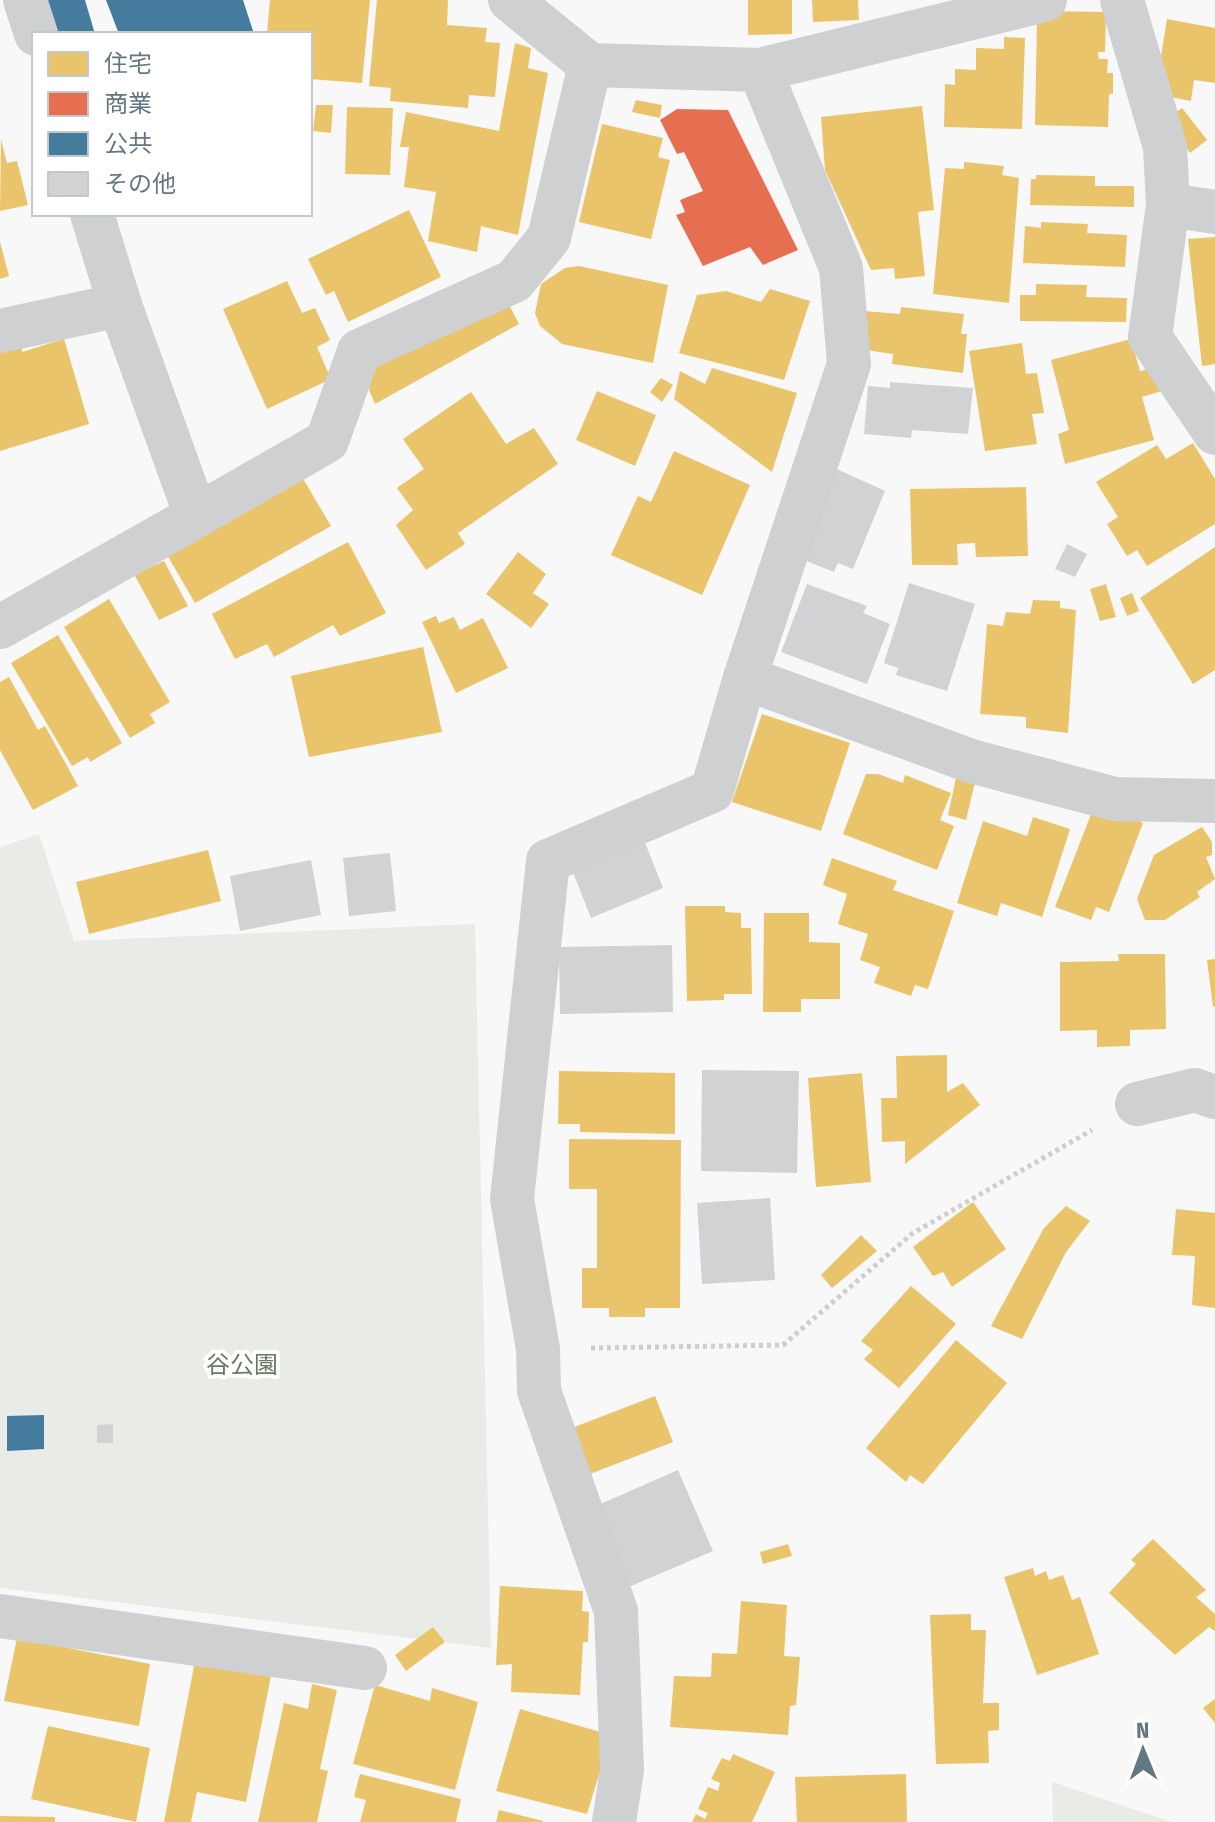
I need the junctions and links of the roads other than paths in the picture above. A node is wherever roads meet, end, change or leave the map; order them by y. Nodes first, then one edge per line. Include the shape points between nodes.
1 (25, 0) edge
2 (510, 0) edge
3 (1045, 0) edge
4 (1122, 0) edge
5 (35, 32) edge
6 (590, 65) junction
7 (760, 70) junction
8 (1168, 205) junction
9 (1215, 212) edge
10 (93, 216) edge
11 (120, 305) junction
12 (0, 331) edge
13 (1215, 433) edge
14 (196, 516) junction
15 (0, 627) edge
16 (745, 678) junction
17 (1215, 801) edge
18 (1215, 1097) edge
19 (1137, 1104) road end
20 (0, 1616) edge
21 (365, 1668) dead end
22 (614, 1822) edge

1 - 5 street
2 - 6 street
3 - 7 street
4 - 8 street via 1165,147
6 - 7 street
6 - 14 street via 549,238 514,281 359,351 327,441
7 - 16 street via 841,268 849,364
8 - 9 street
8 - 13 street via 1150,337
10 - 11 street
11 - 12 street
11 - 14 street
14 - 15 street
16 - 17 street via 971,761 1115,799
16 - 22 street via 712,791 548,861 512,1199 538,1349 539,1391 616,1611 622,1770
18 - 19 street via 1195,1090
20 - 21 street

